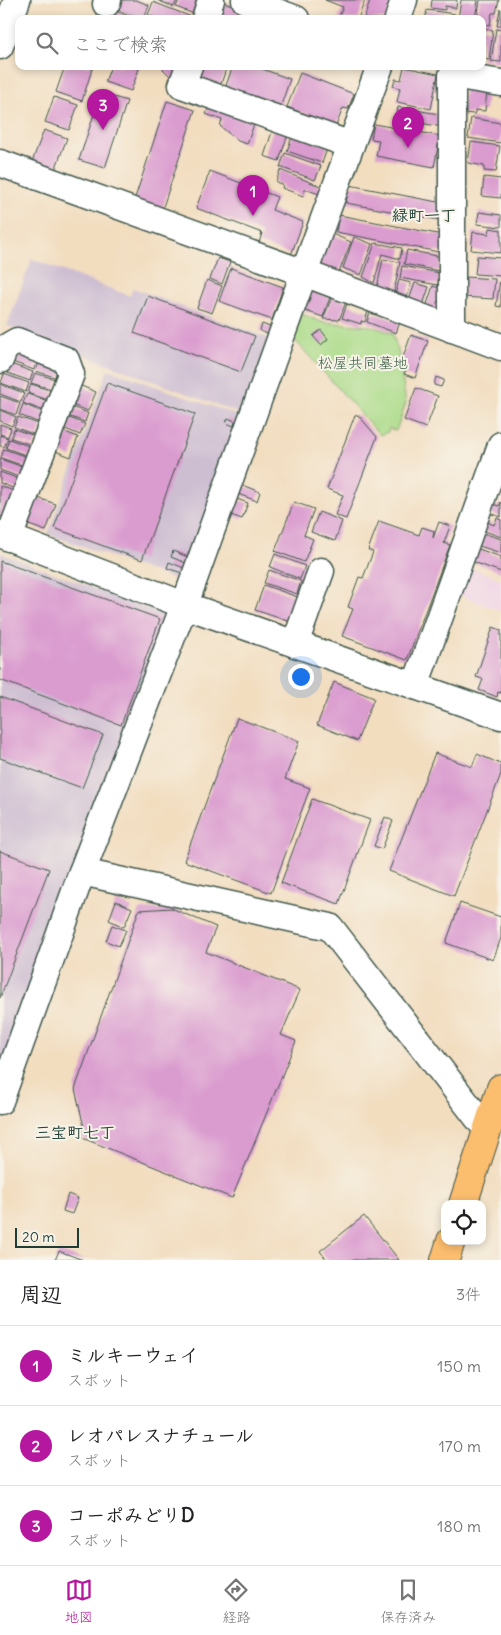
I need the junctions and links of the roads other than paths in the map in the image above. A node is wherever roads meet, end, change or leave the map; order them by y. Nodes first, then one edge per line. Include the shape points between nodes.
1 (17, 0) edge
2 (211, 0) edge
3 (245, 0) edge
4 (404, 0) edge
5 (206, 15) edge
6 (285, 15) edge
7 (399, 15) edge
8 (0, 46) edge
9 (188, 70) edge
10 (379, 70) edge
11 (501, 83) edge
12 (351, 145) junction
13 (0, 163) edge
14 (304, 273) junction
15 (452, 329) junction
16 (501, 347) edge
17 (0, 360) edge
18 (501, 445) edge
19 (5, 536) edge
20 (321, 571) dead end
21 (184, 605) junction
22 (295, 644) junction
23 (415, 686) junction
24 (501, 716) edge
25 (82, 872) junction
26 (501, 1088) edge
27 (0, 1101) edge
28 (487, 1130) junction
29 (464, 1200) edge
30 (450, 1245) edge
31 (445, 1260) edge

1 - 8 street
2 - 5 street
3 - 6 street
4 - 7 street
9 - 12 street via 182,85
10 - 12 street
11 - 15 street via 452,75
12 - 14 street
13 - 14 street
14 - 15 street
14 - 21 street
15 - 16 street
17 - 19 street via 5,348 17,341 66,360 71,374
18 - 23 street
19 - 21 street
20 - 22 street
21 - 22 street
21 - 25 street
22 - 23 street
23 - 24 street
25 - 27 street
25 - 28 street via 330,927
26 - 28 main road
28 - 29 main road
30 - 31 main road

